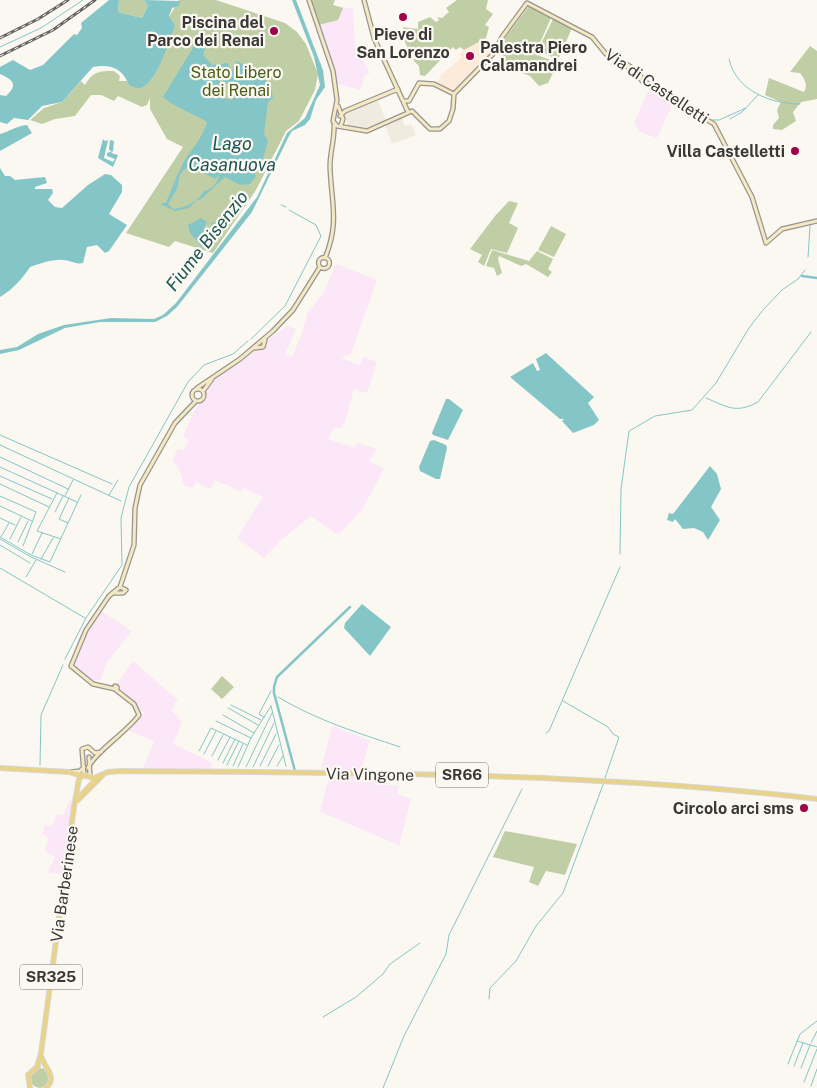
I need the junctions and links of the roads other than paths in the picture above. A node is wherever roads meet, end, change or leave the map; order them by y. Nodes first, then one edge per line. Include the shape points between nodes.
1 (309, 0) edge
2 (364, 0) edge
3 (398, 89) junction
4 (453, 96) junction
5 (402, 99) junction
6 (337, 101) junction
7 (345, 111) junction
8 (410, 112) junction
9 (340, 116) junction
10 (335, 117) junction
11 (334, 123) junction
12 (340, 125) junction
13 (334, 132) junction
14 (815, 221) edge
15 (325, 258) junction
16 (320, 267) junction
17 (219, 373) junction
18 (197, 388) junction
19 (204, 391) junction
20 (192, 398) junction
21 (195, 402) junction
22 (185, 410) junction
23 (91, 750) junction
24 (101, 752) junction
25 (83, 756) junction
26 (89, 757) junction
27 (86, 767) junction
28 (0, 768) edge
29 (72, 772) junction
30 (108, 772) junction
31 (83, 775) junction
32 (101, 775) junction
33 (90, 776) junction
34 (79, 781) junction
35 (91, 783) junction
36 (86, 787) junction
37 (817, 799) edge
38 (78, 800) junction
39 (75, 804) junction
40 (41, 1053) junction
41 (37, 1067) junction
42 (47, 1069) junction
43 (31, 1087) edge
44 (46, 1088) edge

1 - 6 main road via 333,72
2 - 3 main road via 374,38
3 - 5 main road
3 - 7 main road
4 - 5 main road via 434,84 419,83 409,101
4 - 8 main road via 452,117 440,129 430,129
4 - 14 main road, Via di Castelletti via 494,53 528,3 592,37 600,47 631,67 648,84 698,111 714,124 752,197 766,244 782,229
5 - 8 main road
6 - 7 main road
6 - 9 main road
6 - 10 main road
7 - 9 main road
8 - 12 main road via 367,132
9 - 10 main road
9 - 12 main road via 343,119
10 - 11 main road
11 - 12 main road
11 - 13 main road
12 - 13 main road
13 - 15 main road via 330,166 335,219 333,238
15 - 16 main road via 319,261
15 - 16 main road via 329,266 325,269
16 - 17 main road via 293,310 266,337
17 - 18 main road
17 - 19 main road via 209,381
18 - 19 main road
18 - 20 main road
19 - 21 main road via 202,398
20 - 21 main road
20 - 22 main road
21 - 22 main road
22 - 24 main road via 140,485 135,508 134,545 120,589 112,594 84,634 71,666 93,684 115,688 134,704 139,715
23 - 24 main road
23 - 25 main road via 84,748
23 - 26 main road
24 - 27 main road
25 - 26 main road
25 - 27 main road
26 - 27 main road
27 - 29 main road
27 - 31 main road
27 - 33 main road
28 - 29 main road, SR66
29 - 31 main road, SR66
29 - 34 main road
30 - 32 main road, Via Vingone / SR66
30 - 37 main road, Via Vingone / SR66 via 525,776 657,783
30 - 38 main road, Via Barberinese
31 - 33 main road, SR66
31 - 34 main road
32 - 33 main road, Via Vingone / SR66
32 - 35 main road, Via Vingone / SR66
33 - 35 main road
34 - 36 main road
34 - 39 main road, Via Barberinese / SR325
35 - 36 main road, SR66
36 - 38 main road, Via Barberinese / SR325
38 - 39 main road, Via Barberinese / SR325
39 - 40 main road, Via Barberinese / SR325
40 - 41 main road, Via Barberinese / SR325
40 - 42 main road, Via Barberinese / SR325
41 - 42 main road
41 - 43 main road, Via Barberinese / SR325 via 29,1072
42 - 44 main road, Via Barberinese / SR325 via 52,1079

